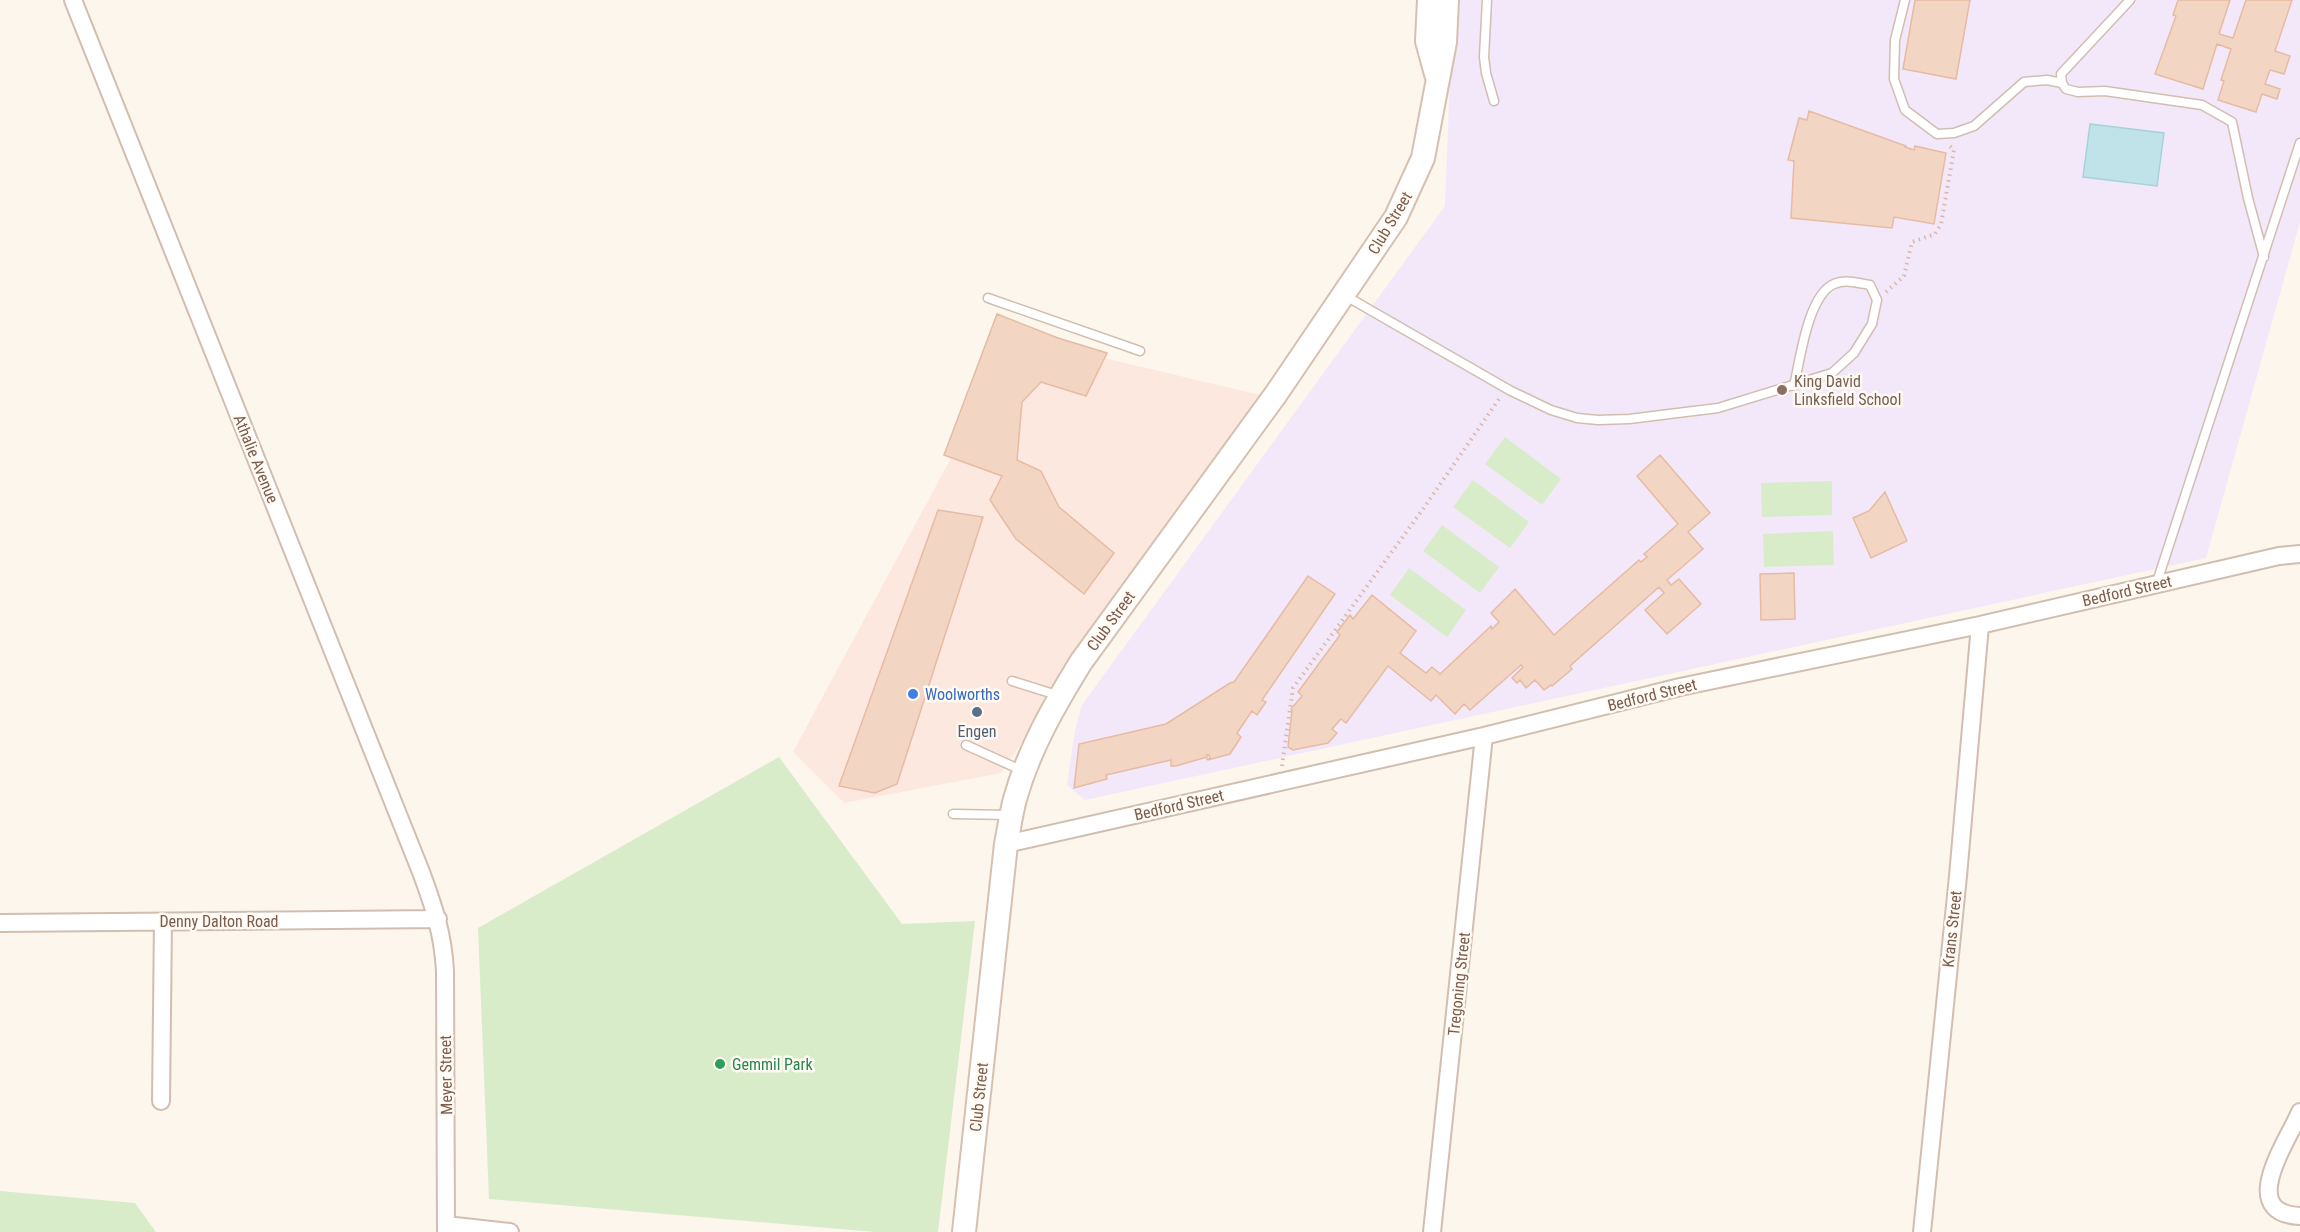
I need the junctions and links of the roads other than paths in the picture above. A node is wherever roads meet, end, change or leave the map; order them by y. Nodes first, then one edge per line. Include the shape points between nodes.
1 (73, 0) edge
2 (1429, 0) edge
3 (1447, 0) edge
4 (1486, 0) edge
5 (1905, 0) edge
6 (2130, 0) edge
7 (1438, 79) junction
8 (2062, 83) junction
9 (1494, 101) dead end
10 (2300, 143) edge
11 (2264, 257) junction
12 (1342, 294) junction
13 (988, 298) dead end
14 (1140, 351) dead end
15 (1794, 386) junction
16 (2300, 554) edge
17 (2156, 585) junction
18 (1980, 625) junction
19 (1012, 681) dead end
20 (1060, 696) junction
21 (1484, 736) junction
22 (966, 745) dead end
23 (1024, 772) junction
24 (953, 814) dead end
25 (1012, 815) junction
26 (1006, 844) junction
27 (438, 919) junction
28 (163, 922) junction
29 (0, 923) edge
30 (161, 1101) dead end
31 (2300, 1112) edge
32 (2300, 1216) edge
33 (446, 1228) edge
34 (510, 1232) edge
35 (964, 1232) edge
36 (1432, 1232) edge
37 (1922, 1232) edge

1 - 27 street, Athalie Avenue
2 - 7 main road, Club Street via 1427,41
3 - 7 main road, Club Street
4 - 9 lane via 1484,57
5 - 8 lane via 1895,40 1894,79 1905,110 1937,134 1974,126 2024,82
6 - 8 lane via 2061,74
7 - 12 main road, Club Street via 1423,158 1412,186 1380,243
8 - 11 lane via 2066,89 2078,92 2105,91 2202,105 2232,122
10 - 11 lane
11 - 17 lane
12 - 15 lane via 1506,388 1577,418 1629,419 1718,408
12 - 20 main road, Club Street
13 - 14 lane
15 - 15 lane via 1832,373 1854,353 1872,324 1876,300 1870,285 1853,281 1833,284 1816,301
16 - 17 street, Bedford Street
17 - 18 street, Bedford Street
18 - 21 street, Bedford Street via 1680,687
18 - 37 street, Krans Street
19 - 20 lane
20 - 23 main road, Club Street
21 - 26 street, Bedford Street
21 - 36 street, Tregoning Street
22 - 23 lane
23 - 25 main road, Club Street
24 - 25 lane
25 - 26 main road, Club Street
26 - 35 main road, Club Street
27 - 28 street, Denny Dalton Road
27 - 33 street, Meyer Street via 445,971
28 - 29 street, Denny Dalton Road
28 - 30 street
31 - 32 street via 2268,1185 2274,1207 2282,1213
33 - 34 street

